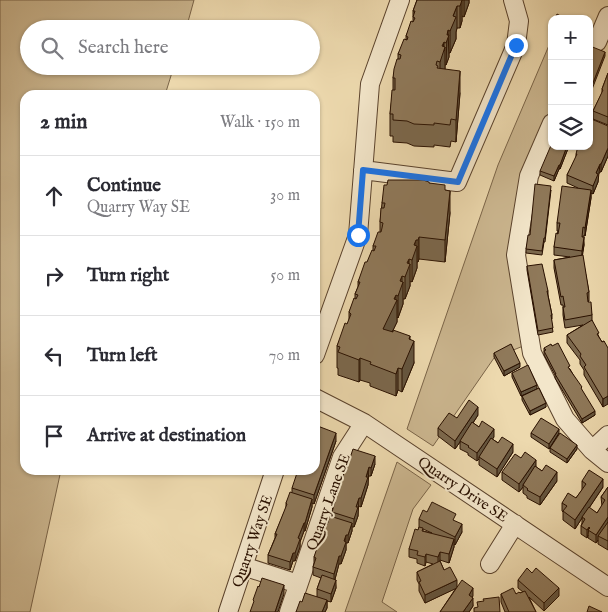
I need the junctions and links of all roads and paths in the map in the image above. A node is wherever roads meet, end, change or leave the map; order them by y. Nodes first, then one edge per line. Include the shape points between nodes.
1 (400, 0) edge
2 (513, 0) edge
3 (608, 16) edge
4 (598, 42) edge
5 (548, 132) edge
6 (363, 170) junction
7 (320, 340) edge
8 (320, 401) edge
9 (364, 423) junction
10 (608, 436) edge
11 (592, 450) junction
12 (608, 463) edge
13 (273, 475) edge
14 (515, 524) junction
15 (490, 564) dead end
16 (243, 566) junction
17 (298, 584) junction
18 (608, 587) edge
19 (228, 612) edge
20 (289, 612) edge

1 - 6 street via 370,84
2 - 6 street via 519,21 516,45 458,182
3 - 4 street
5 - 11 street via 529,176 516,255 532,354 565,419
6 - 7 street via 358,235
8 - 9 street, Quarry Drive SE
9 - 14 street, Quarry Drive SE
9 - 17 street, Quarry Lane SE via 342,457
10 - 11 street
11 - 12 street
13 - 16 street, Quarry Way SE
14 - 15 street
14 - 18 street, Quarry Drive SE
16 - 17 street
16 - 19 street, Quarry Way SE
17 - 20 street, Quarry Lane SE

